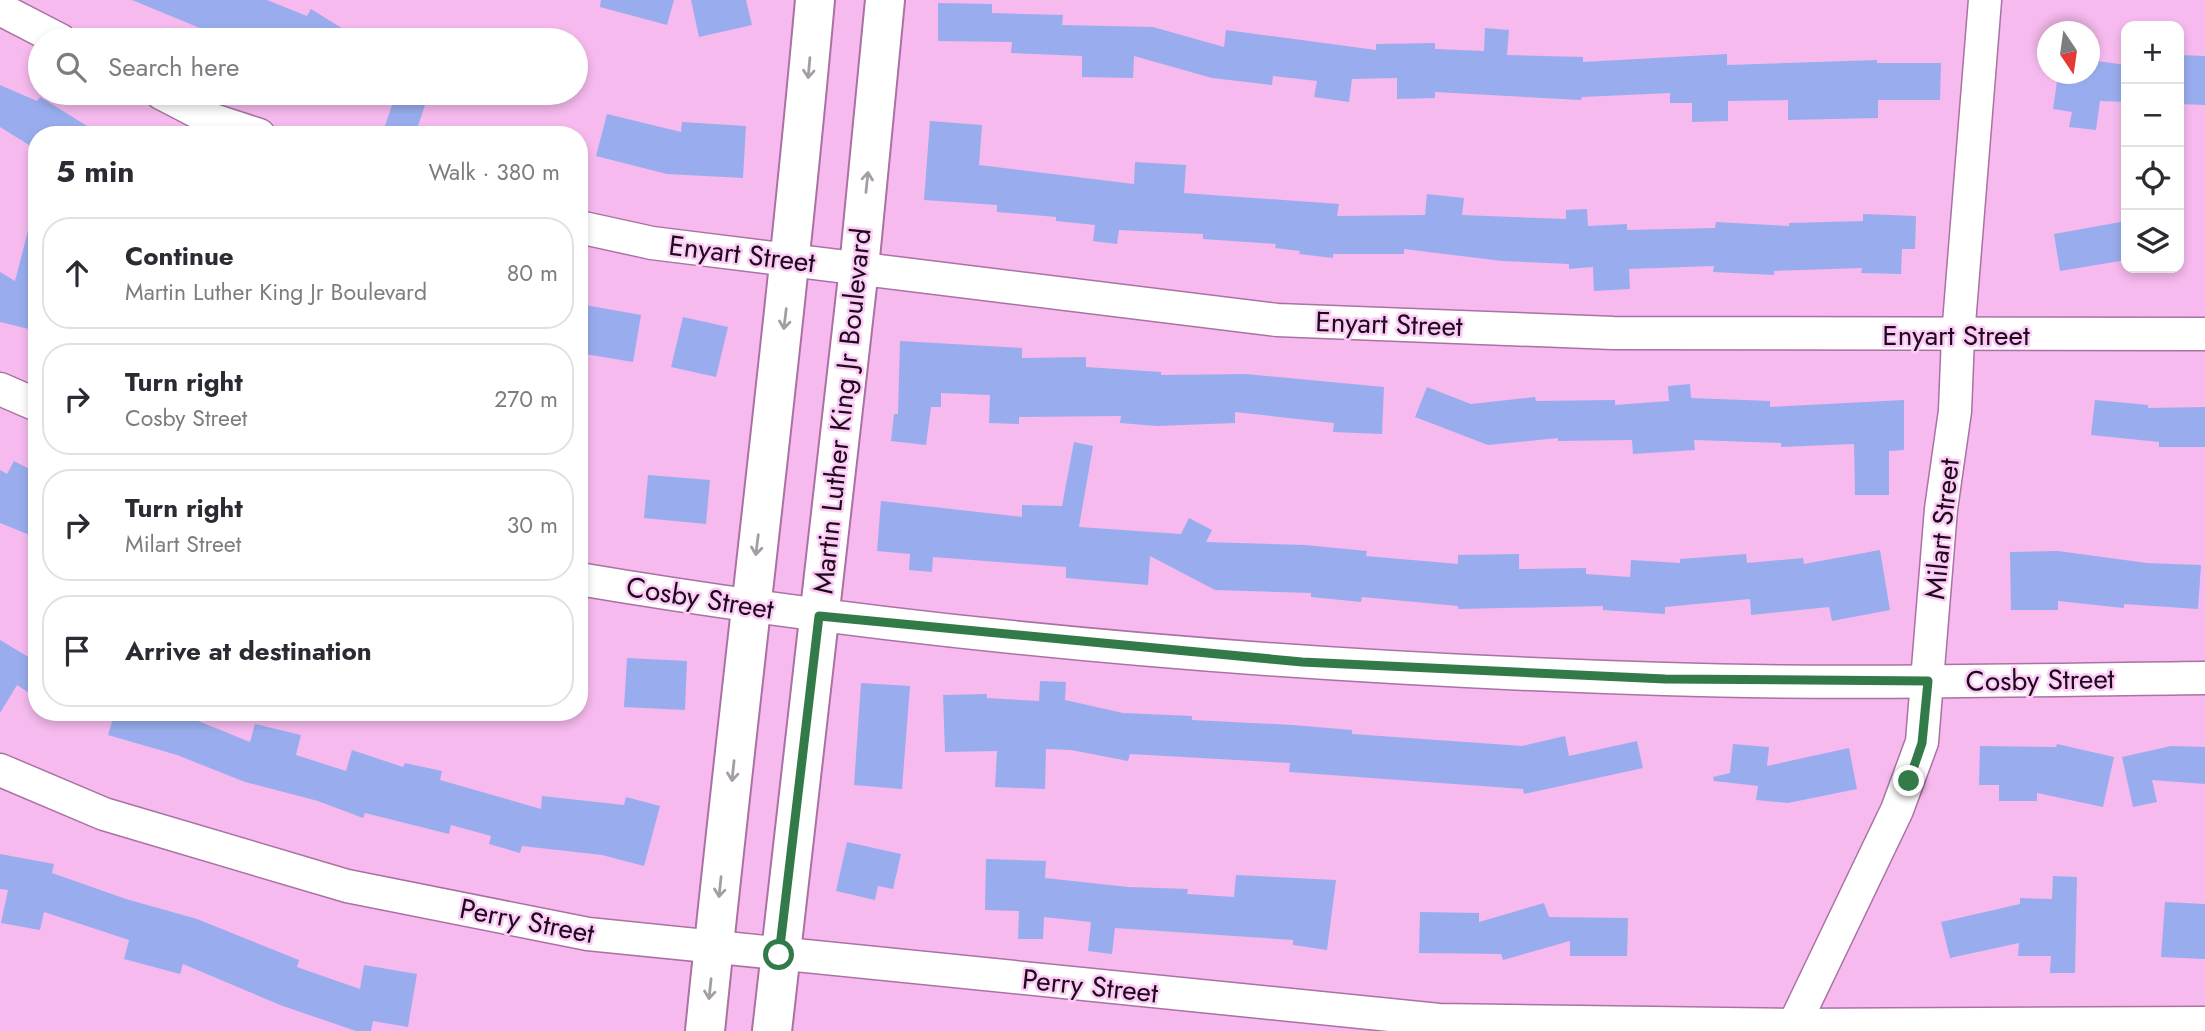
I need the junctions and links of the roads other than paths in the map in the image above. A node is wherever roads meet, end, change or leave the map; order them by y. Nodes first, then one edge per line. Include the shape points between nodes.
1 (816, 0) edge
2 (885, 0) edge
3 (1985, 0) edge
4 (0, 9) edge
5 (37, 28) edge
6 (185, 105) edge
7 (231, 126) edge
8 (588, 229) edge
9 (792, 260) junction
10 (859, 268) junction
11 (2205, 334) edge
12 (1958, 335) junction
13 (0, 389) edge
14 (28, 401) edge
15 (588, 581) edge
16 (750, 608) junction
17 (819, 616) junction
18 (2205, 678) edge
19 (1928, 681) junction
20 (0, 770) edge
21 (714, 948) junction
22 (779, 955) junction
23 (2205, 1023) edge
24 (1438, 1025) edge
25 (1793, 1028) edge
26 (705, 1031) edge
27 (772, 1031) edge

1 -> 9 main road
10 -> 2 main road, Martin Luther King Jr Boulevard
3 - 12 street, Milart Street
4 - 5 street
6 - 7 street
8 - 9 street, Enyart Street via 652,243
9 - 10 street, Enyart Street
9 -> 16 main road
10 - 12 street, Enyart Street via 1277,320 1613,333
10 - 17 main road, Martin Luther King Jr Boulevard
11 - 12 street, Enyart Street
12 - 19 street, Milart Street via 1955,411 1941,509
13 - 14 street
15 - 16 street, Cosby Street
16 - 17 street, Cosby Street
16 -> 21 main road
17 - 19 street, Cosby Street via 1302,662 1665,679
17 - 22 main road, Martin Luther King Jr Boulevard
18 - 19 street, Cosby Street
19 - 25 street, Milart Street via 1922,743 1909,781
20 - 21 street, Perry Street via 104,814 347,886 588,934
21 - 22 street, Perry Street
21 -> 26 main road
22 - 24 street, Perry Street
22 - 27 main road, Martin Luther King Jr Boulevard
23 - 25 street, Perry Street
24 - 25 street, Perry Street

